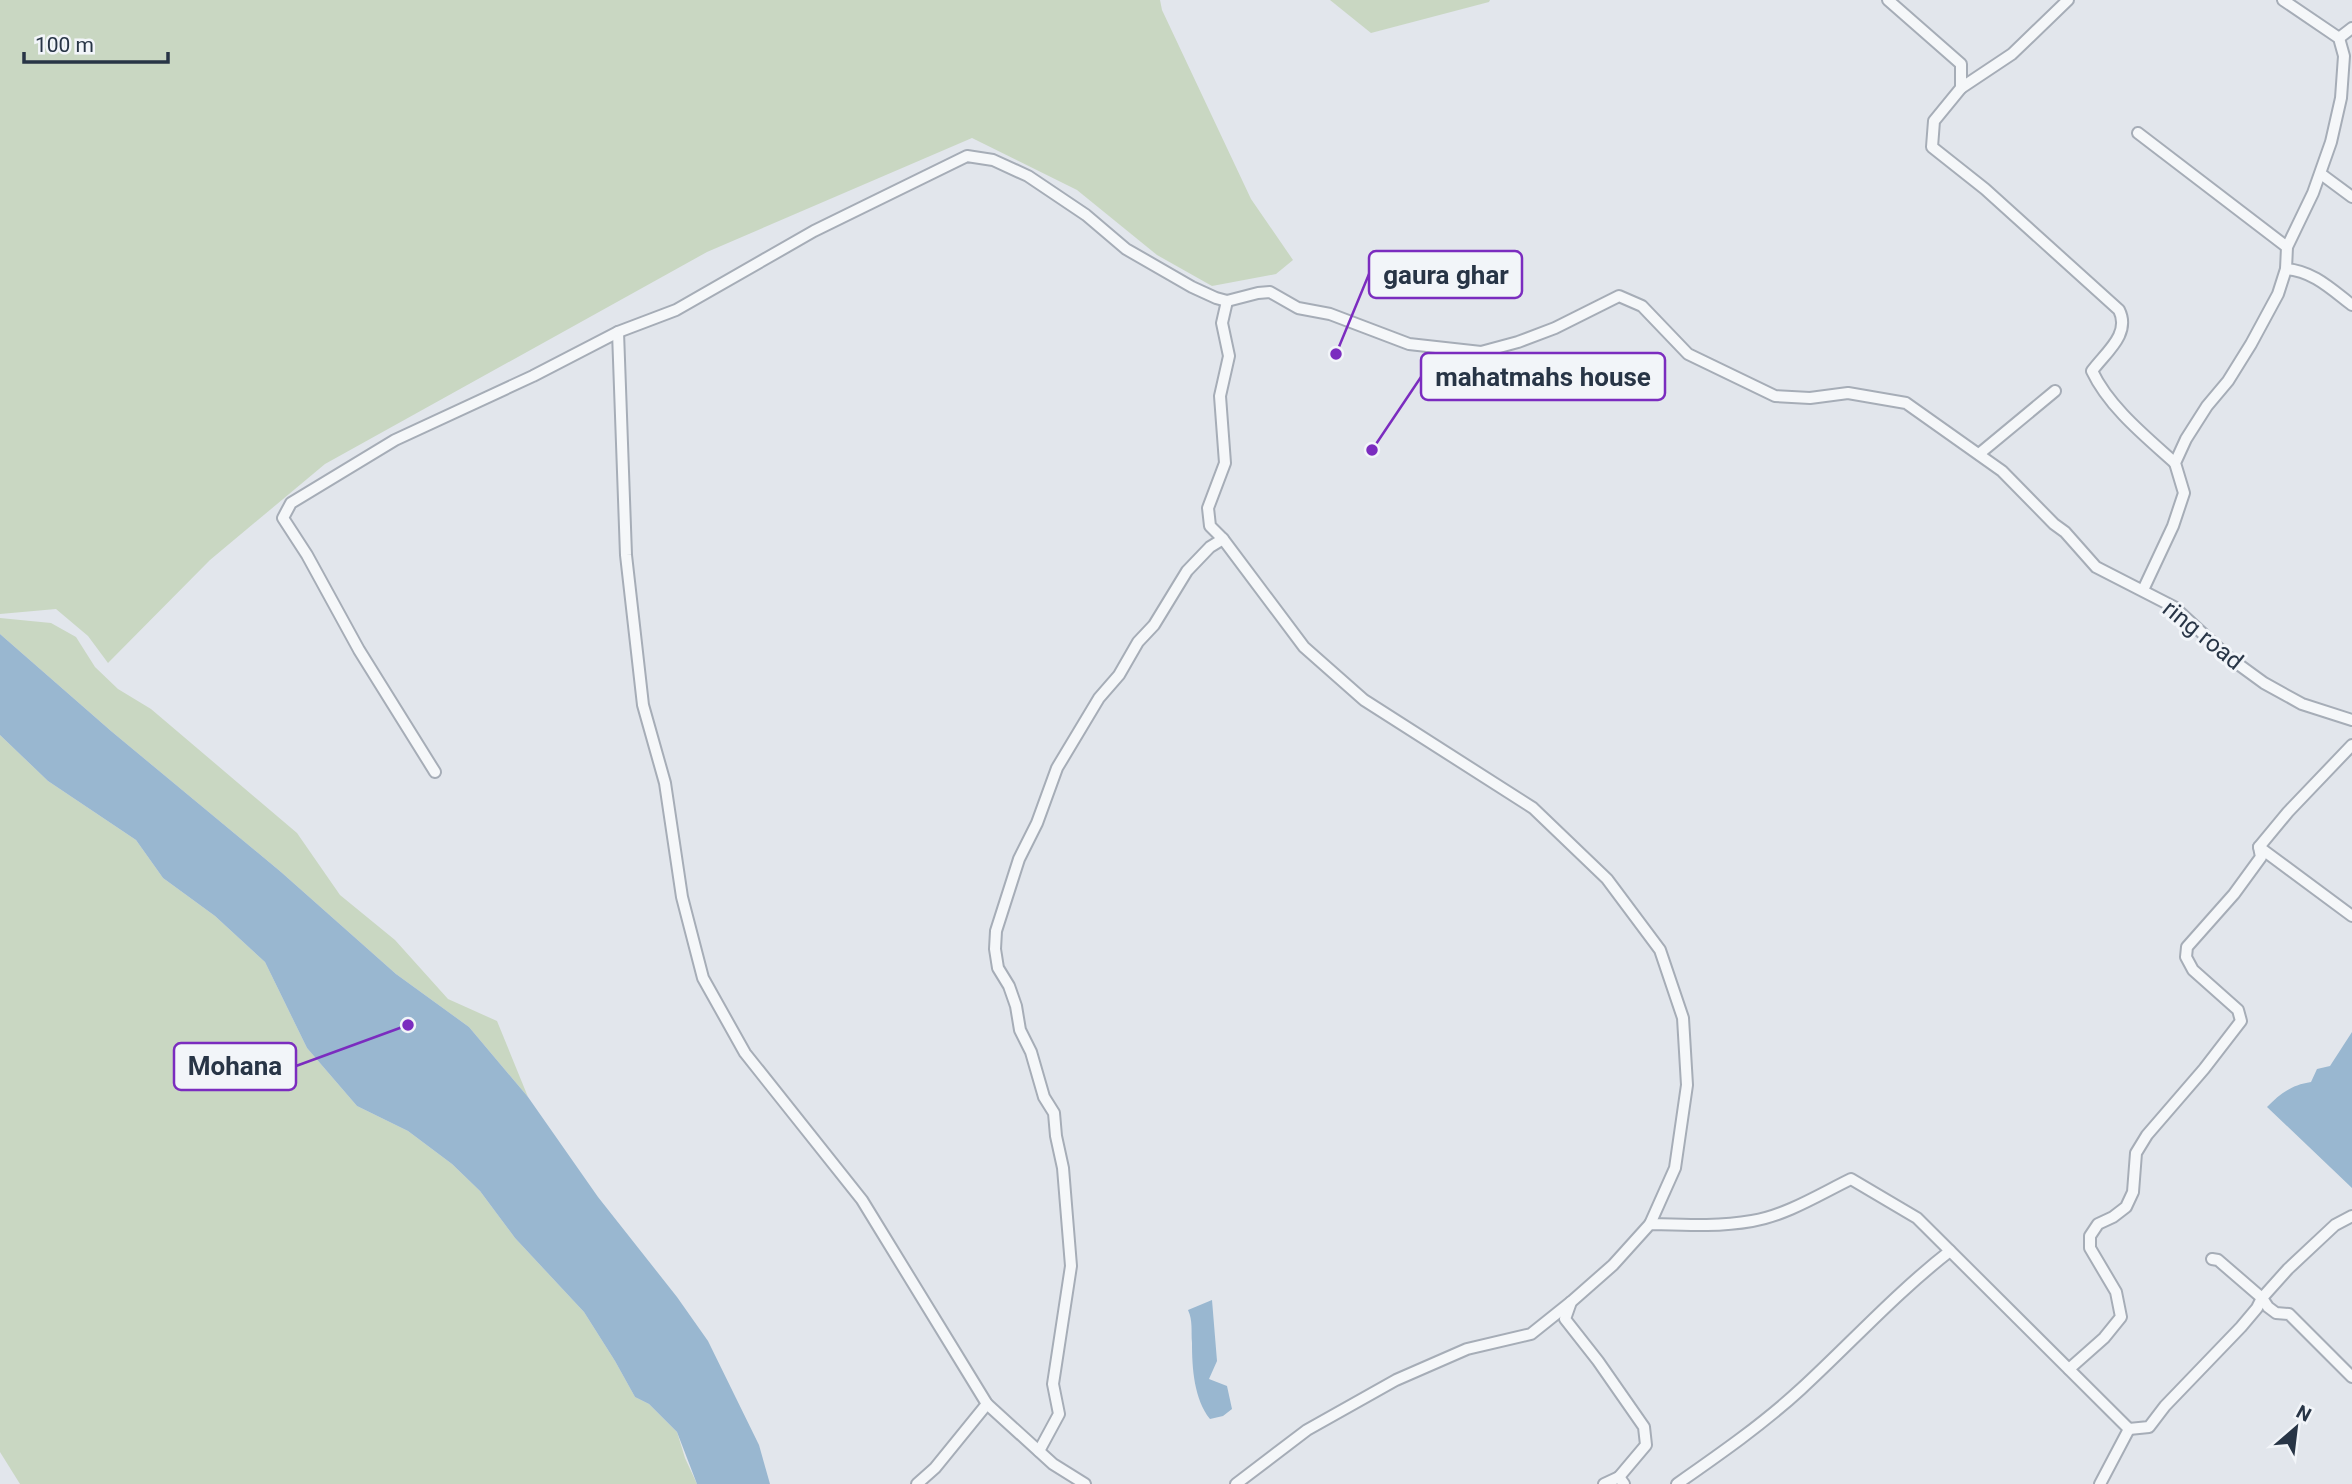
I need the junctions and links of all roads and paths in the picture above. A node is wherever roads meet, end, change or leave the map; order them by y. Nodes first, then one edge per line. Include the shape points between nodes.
1 (1888, 0) edge
2 (2068, 0) edge
3 (2283, 0) edge
4 (2352, 28) edge
5 (2339, 38) junction
6 (1961, 88) junction
7 (2138, 133) dead end
8 (2320, 174) junction
9 (2352, 197) edge
10 (2287, 247) junction
11 (2286, 269) junction
12 (1227, 301) junction
13 (2352, 306) edge
14 (618, 332) junction
15 (2055, 391) dead end
16 (1979, 454) junction
17 (2175, 463) junction
18 (1223, 539) junction
19 (2143, 590) junction
20 (2352, 720) edge
21 (2352, 745) edge
22 (435, 772) dead end
23 (2259, 847) junction
24 (2352, 916) edge
25 (2352, 1216) edge
26 (1650, 1224) junction
27 (1950, 1251) junction
28 (2212, 1259) dead end
29 (2262, 1298) junction
30 (1571, 1302) junction
31 (2069, 1369) junction
32 (2352, 1377) edge
33 (987, 1404) junction
34 (2129, 1429) junction
35 (1039, 1451) junction
36 (1621, 1480) edge
37 (917, 1484) edge
38 (1085, 1484) edge
39 (1236, 1484) edge
40 (1604, 1484) edge
41 (1677, 1484) edge
42 (2100, 1484) edge

1 - 6 street via 1961,64
2 - 6 street via 2012,54
3 - 5 street
4 - 5 street
5 - 8 street via 2344,56 2341,98
6 - 17 street via 1934,121 1932,147 2119,310 2123,332 2092,371 2100,387
7 - 10 street
8 - 9 street
8 - 10 street
10 - 11 street
11 - 13 street via 2315,276
11 - 17 street via 2261,325
12 - 14 street via 1192,287 1126,249 1028,176 993,160 967,156 814,231 676,310
12 - 16 street, ring road via 1270,292 1298,308 1330,314 1409,344 1481,352 1555,328 1619,296 1642,306 1688,354 1775,396 1848,393 1906,403
12 - 18 street via 1222,323 1228,356 1220,396 1225,463 1208,508 1210,526
14 - 22 street via 395,440 291,503 283,518
14 - 33 street via 626,555 643,705 665,783 682,897 703,978 745,1053 862,1200
15 - 16 street
16 - 19 street, ring road via 2002,471 2096,567
17 - 19 street via 2184,493
18 - 26 street via 1304,647 1364,700 1534,808 1607,879 1660,950 1683,1017 1687,1086 1675,1168
18 - 35 street via 1187,571 1057,768 1019,859 996,931 998,968 1009,986 1020,1030 1054,1113 1063,1168 1071,1266 1053,1384 1059,1414
19 - 20 street, ring road via 2174,607 2264,683 2302,704
21 - 23 street
23 - 24 street
23 - 31 street via 2261,857 2187,947 2193,970 2238,1010 2241,1021 2147,1135 2136,1153 2133,1192 2126,1206 2098,1224 2090,1236 2090,1248 2116,1292 2122,1317
25 - 29 street via 2335,1225
26 - 27 street via 1754,1221 1851,1179 1917,1218
26 - 30 street
27 - 31 street
27 - 41 street via 1800,1391
28 - 29 street
29 - 32 street via 2276,1313 2288,1314
29 - 34 street via 2149,1427
30 - 36 street via 1565,1319 1644,1427 1646,1445
30 - 39 street via 1531,1334 1467,1349 1396,1380 1307,1430
31 - 34 street
33 - 35 street
33 - 37 street
34 - 42 street
35 - 38 street
36 - 40 street

